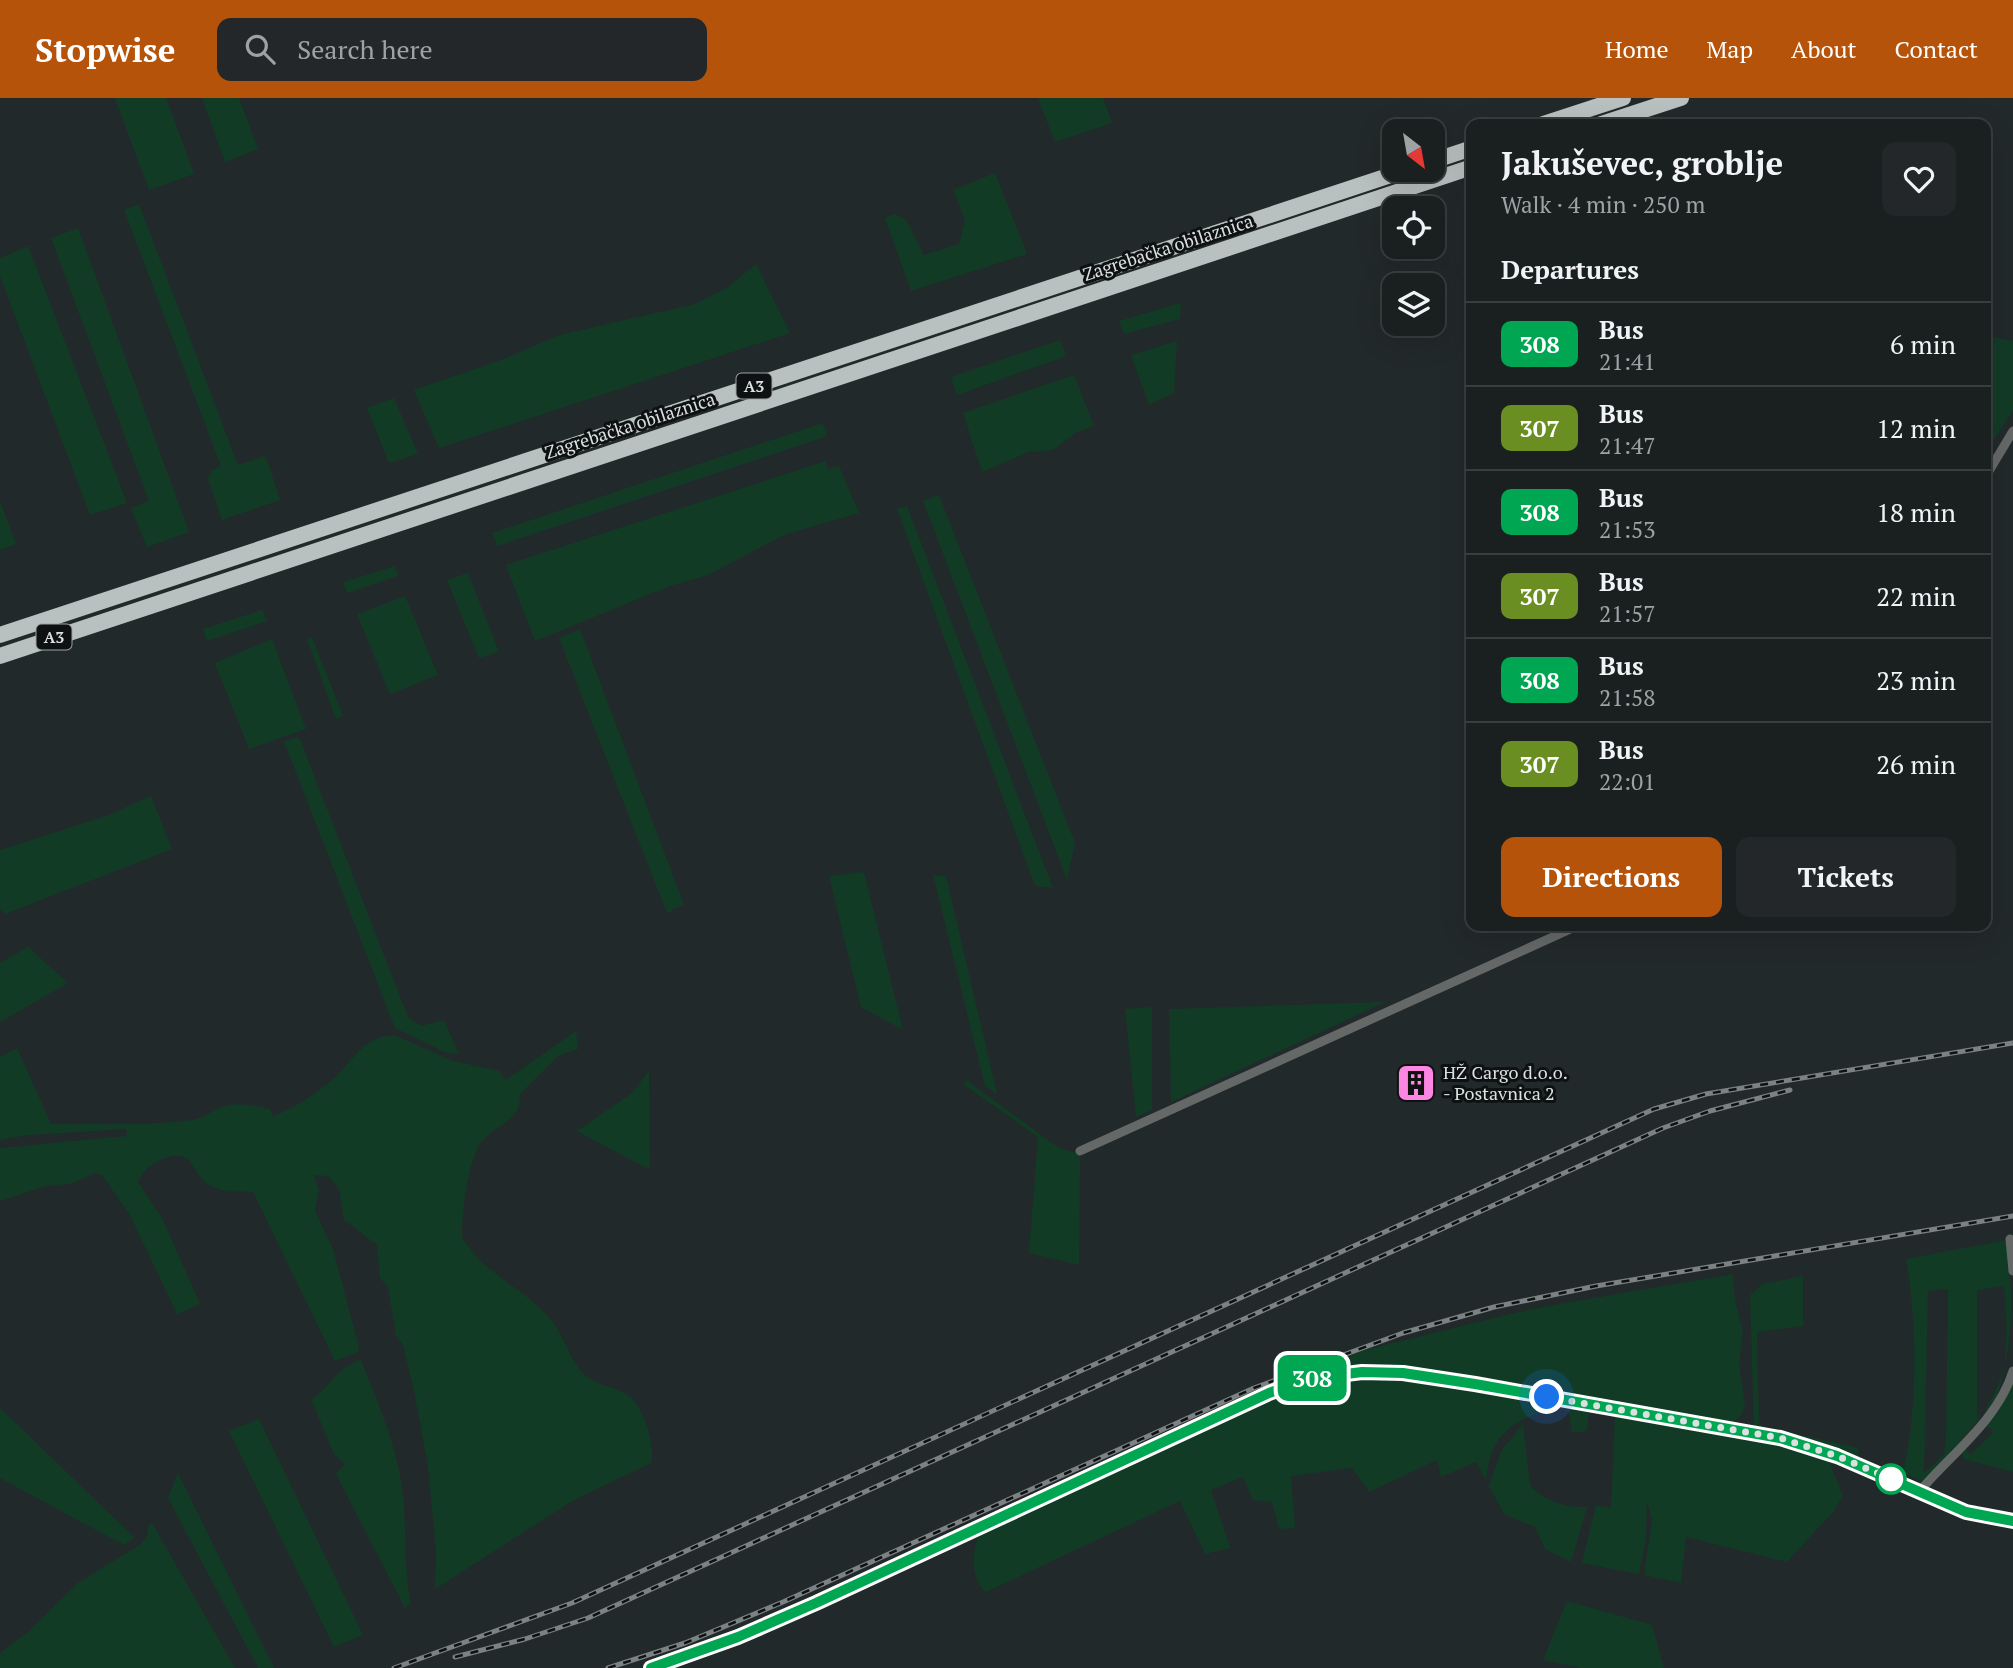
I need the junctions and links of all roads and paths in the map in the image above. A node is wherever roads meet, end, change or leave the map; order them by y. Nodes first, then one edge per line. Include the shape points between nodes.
1 (1623, 98) edge
2 (1681, 98) edge
3 (1559, 119) edge
4 (1616, 119) edge
5 (1466, 150) edge
6 (1446, 157) edge
7 (1466, 169) edge
8 (1382, 178) edge
9 (2013, 431) edge
10 (1991, 467) edge
11 (0, 635) edge
12 (0, 656) edge
13 (1566, 931) edge
14 (1080, 1151) dead end
15 (2010, 1239) dead end
16 (2013, 1271) edge
17 (2013, 1371) edge
18 (1919, 1492) junction
19 (2013, 1521) edge
20 (652, 1668) edge

1 - 3 highway
2 - 4 highway
5 - 6 highway
7 - 12 highway, Zagrebačka obilaznica / A3
8 - 11 highway, Zagrebačka obilaznica / A3
9 - 10 street
13 - 14 street
15 - 16 street
17 - 18 street via 1992,1412
18 - 19 main road via 1966,1512
18 - 20 main road via 1837,1456 1780,1438 1475,1384 1377,1371 1324,1376 1288,1386 1169,1437 738,1637

